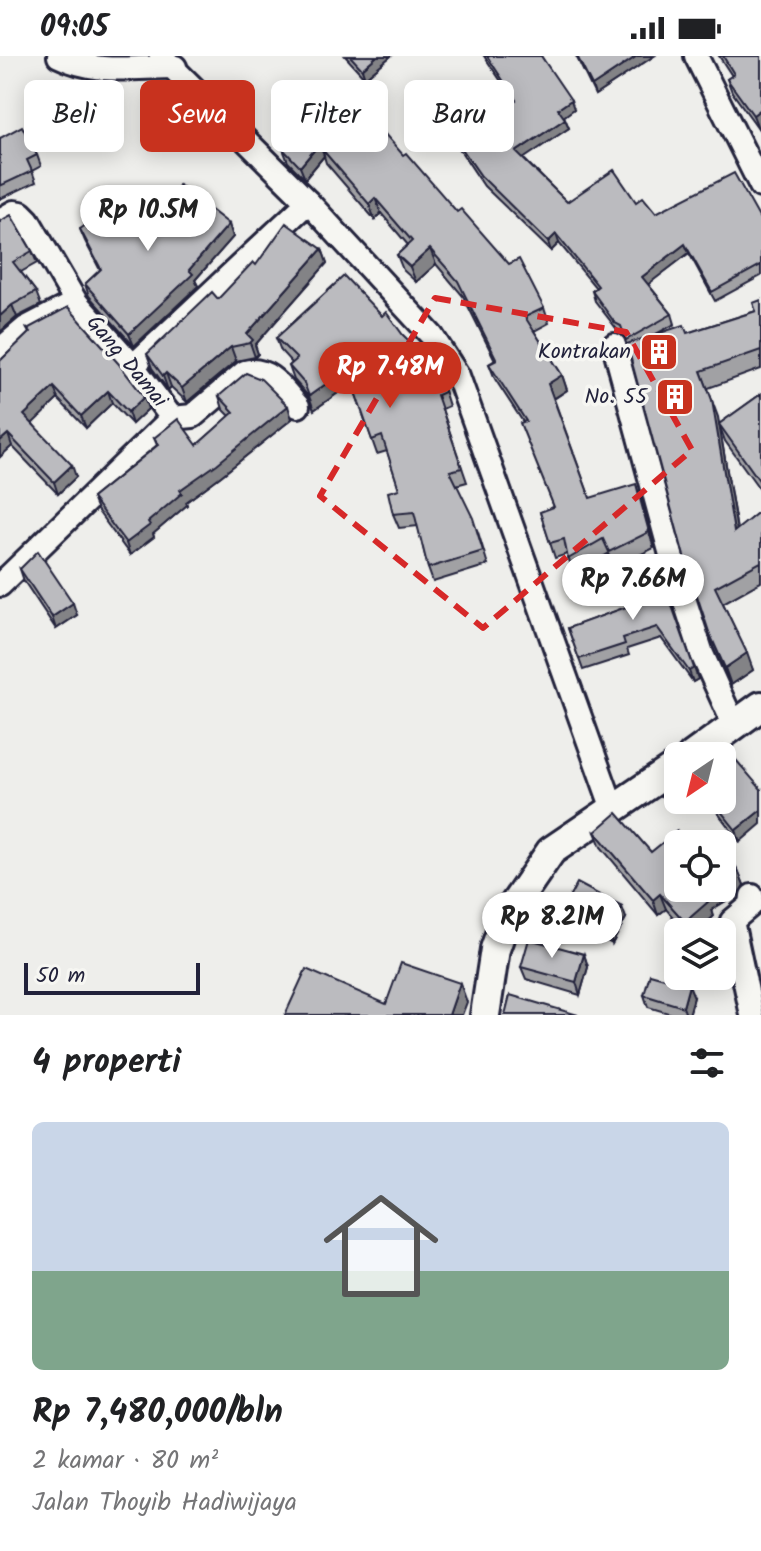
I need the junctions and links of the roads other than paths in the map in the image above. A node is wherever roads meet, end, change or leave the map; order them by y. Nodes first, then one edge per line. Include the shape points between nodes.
1 (59, 56) edge
2 (696, 56) edge
3 (168, 61) edge
4 (761, 186) edge
5 (308, 202) junction
6 (0, 220) edge
7 (76, 302) junction
8 (614, 345) dead end
9 (0, 350) edge
10 (133, 366) junction
11 (298, 406) dead end
12 (172, 418) junction
13 (0, 585) edge
14 (761, 706) edge
15 (735, 727) junction
16 (713, 742) edge
17 (664, 774) edge
18 (613, 809) junction
19 (752, 896) dead end
20 (485, 1015) edge
21 (752, 1015) edge

1 - 3 street via 109,70
2 - 4 street
3 - 5 street
5 - 10 street
5 - 18 street via 432,336 458,376
6 - 7 street via 14,212 28,220
7 - 9 street, Gang Damai via 26,328
7 - 10 street, Gang Damai
8 - 15 street via 677,577 702,654
10 - 12 street, Gang Damai
11 - 12 street via 270,376 253,370 193,416
12 - 13 street, Gang Damai
14 - 15 street
15 - 16 street
17 - 18 street
18 - 20 street via 551,851 507,915 495,949
19 - 21 street via 751,905 732,921

